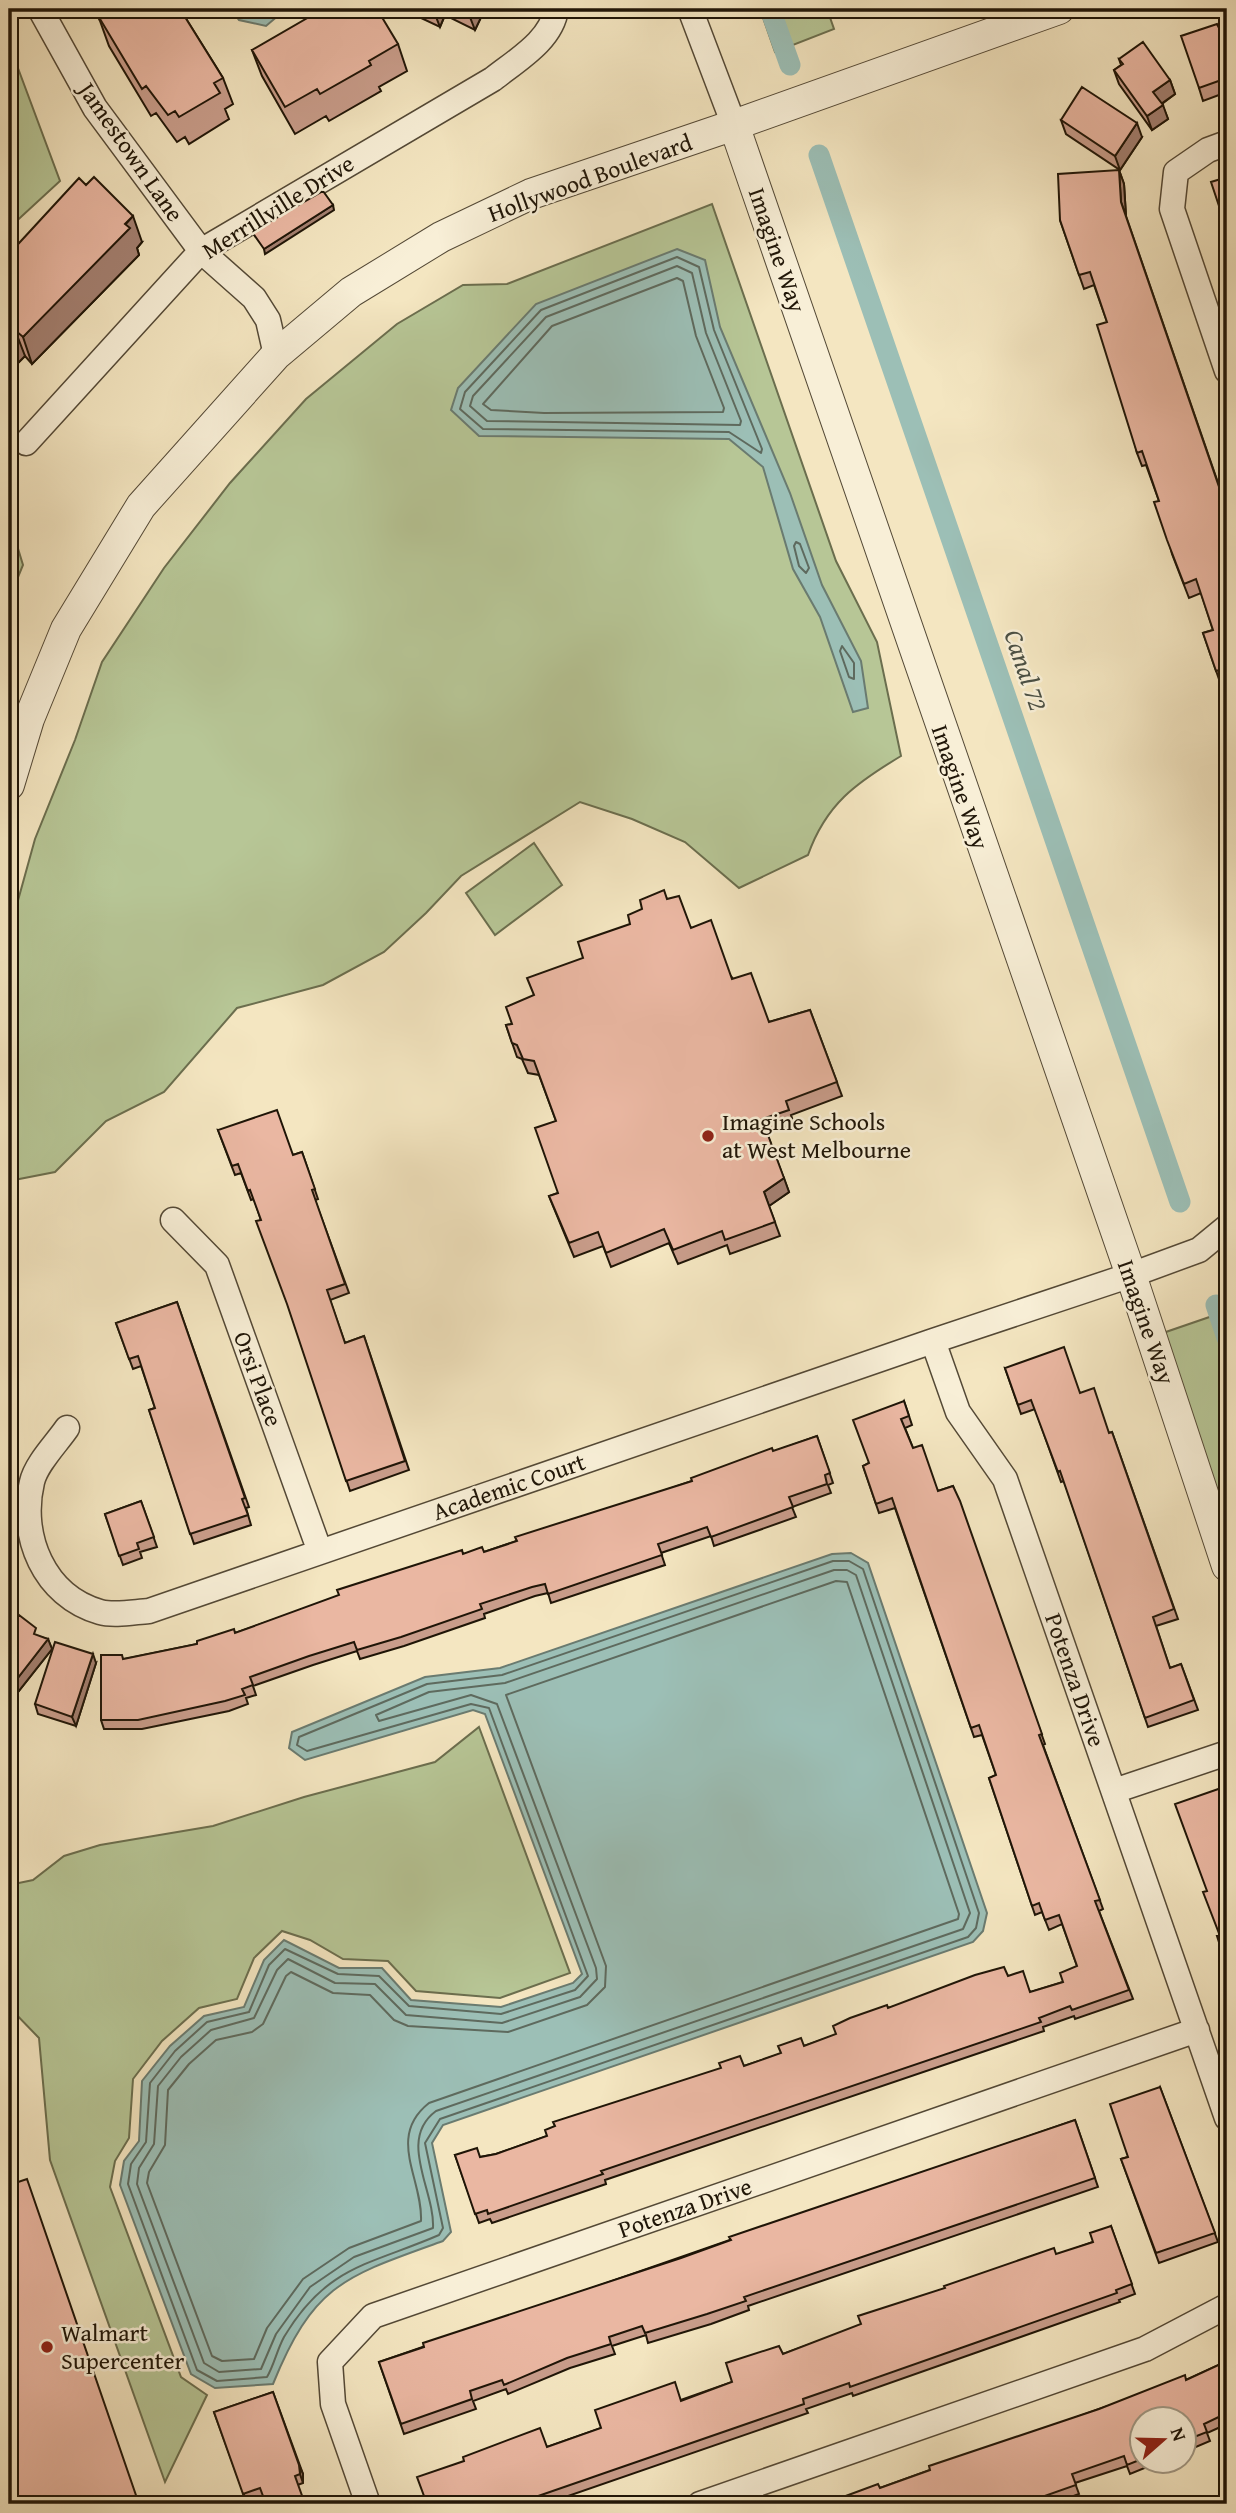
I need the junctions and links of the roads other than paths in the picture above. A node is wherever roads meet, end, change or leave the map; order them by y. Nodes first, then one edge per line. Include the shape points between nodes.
1 (40, 9) edge
2 (556, 9) edge
3 (690, 9) edge
4 (1059, 9) edge
5 (734, 125) junction
6 (1227, 143) edge
7 (201, 251) junction
8 (275, 355) junction
9 (1227, 371) edge
10 (26, 443) dead end
11 (9, 785) edge
12 (173, 1220) dead end
13 (1227, 1227) edge
14 (1131, 1276) junction
15 (933, 1341) junction
16 (67, 1428) dead end
17 (320, 1552) junction
18 (1227, 1566) edge
19 (1227, 1753) edge
20 (1114, 1791) junction
21 (1197, 2030) junction
22 (1227, 2118) edge
23 (1227, 2306) edge
24 (368, 2504) edge
25 (700, 2504) edge

1 - 7 street, Jamestown Lane via 95,108
2 - 7 street, Merrillville Drive via 554,23 533,47 493,79
3 - 5 street, Imagine Way
4 - 5 street, Hollywood Boulevard
5 - 8 street, Hollywood Boulevard via 531,194 441,237 351,292
5 - 14 street, Imagine Way
6 - 9 street via 1176,172 1172,209
7 - 8 street, Jamestown Lane via 254,298 268,320
7 - 10 street, Merrillville Drive
8 - 11 street, Hollywood Boulevard via 141,506 66,629 29,719
12 - 17 street, Orsi Place via 217,1265
13 - 14 street, Academic Court via 1199,1250
14 - 15 street, Academic Court
14 - 18 street, Imagine Way
15 - 17 street, Academic Court
15 - 20 street, Potenza Drive via 958,1412 1005,1479
16 - 17 street, Academic Court via 32,1480 27,1523 39,1563 67,1595 101,1612 149,1611
19 - 20 street
20 - 21 street, Potenza Drive
21 - 22 street, Potenza Drive
21 - 24 street, Potenza Drive via 373,2316 330,2362 333,2404
23 - 25 street via 1145,2349

